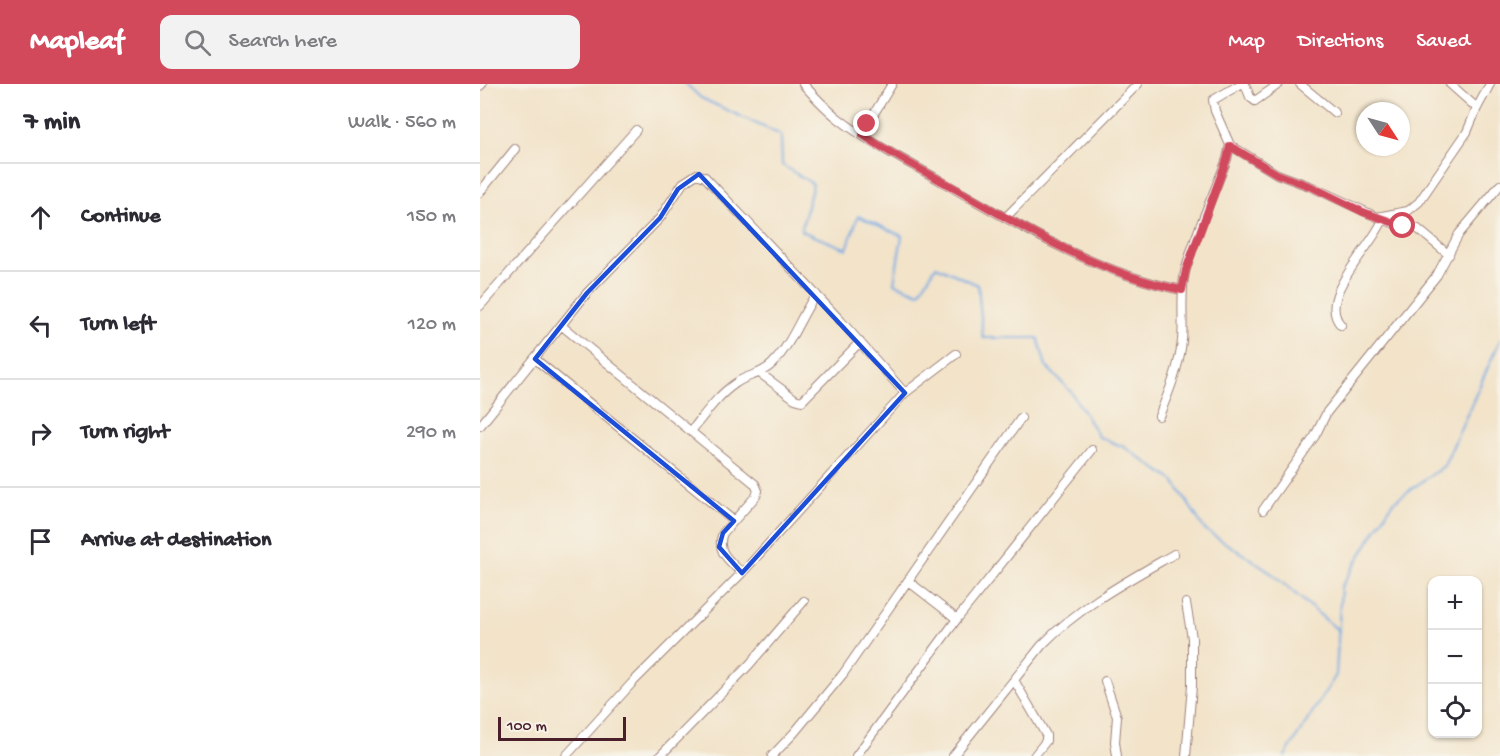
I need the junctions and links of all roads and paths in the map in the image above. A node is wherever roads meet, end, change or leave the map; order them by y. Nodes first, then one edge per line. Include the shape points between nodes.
1 (803, 84) edge
2 (892, 84) edge
3 (1138, 84) edge
4 (1243, 84) edge
5 (1279, 84) edge
6 (1300, 84) edge
7 (1450, 84) edge
8 (1490, 84) edge
9 (1477, 108) junction
10 (1335, 113) dead end
11 (636, 130) dead end
12 (863, 135) junction
13 (1230, 146) junction
14 (515, 149) dead end
15 (1500, 185) edge
16 (480, 192) edge
17 (1005, 218) junction
18 (1380, 218) junction
19 (1449, 255) junction
20 (1182, 290) junction
21 (816, 294) junction
22 (480, 306) edge
23 (1341, 325) dead end
24 (562, 326) junction
25 (860, 342) junction
26 (956, 354) dead end
27 (535, 358) junction
28 (761, 374) junction
29 (905, 393) junction
30 (1159, 416) dead end
31 (1021, 418) dead end
32 (480, 426) edge
33 (692, 430) junction
34 (1092, 450) dead end
35 (1263, 510) dead end
36 (734, 521) junction
37 (1174, 554) dead end
38 (742, 573) junction
39 (908, 581) junction
40 (804, 601) dead end
41 (1186, 603) dead end
42 (957, 619) junction
43 (1014, 680) junction
44 (1105, 681) dead end
45 (566, 756) edge
46 (660, 756) edge
47 (772, 756) edge
48 (856, 756) edge
49 (953, 756) edge
50 (1034, 756) edge
51 (1117, 756) edge
52 (1186, 756) edge

1 - 12 street via 838,118
2 - 12 street
3 - 17 street
4 - 5 street via 1256,100
4 - 13 street via 1213,100
6 - 10 street
7 - 9 street
8 - 9 street
9 - 18 street via 1467,132 1419,202 1408,211
11 - 22 street
12 - 17 street
13 - 18 street via 1277,174
13 - 20 street
14 - 16 street
15 - 19 street via 1459,234
17 - 20 street via 1091,260 1160,286
18 - 19 street via 1418,229
18 - 23 street via 1373,240 1340,288 1334,312
19 - 35 street via 1327,412 1315,436
20 - 30 street via 1179,358
21 - 24 street via 705,177 697,174 678,189 660,218 587,293
21 - 25 street
21 - 28 street via 787,348
24 - 27 street
24 - 33 street
25 - 28 street via 802,401
25 - 29 street
26 - 29 street
27 - 32 street
27 - 36 street
28 - 33 street via 733,384
29 - 38 street
31 - 39 street
33 - 36 street via 758,487 756,496
34 - 42 street
36 - 38 street via 723,533 719,547
37 - 43 street via 1066,622
38 - 45 street via 632,683
39 - 42 street
39 - 47 street via 843,674
40 - 46 street via 750,665
41 - 52 street via 1192,638
42 - 48 street
43 - 49 street
43 - 50 street via 1047,737
44 - 51 street via 1117,717

